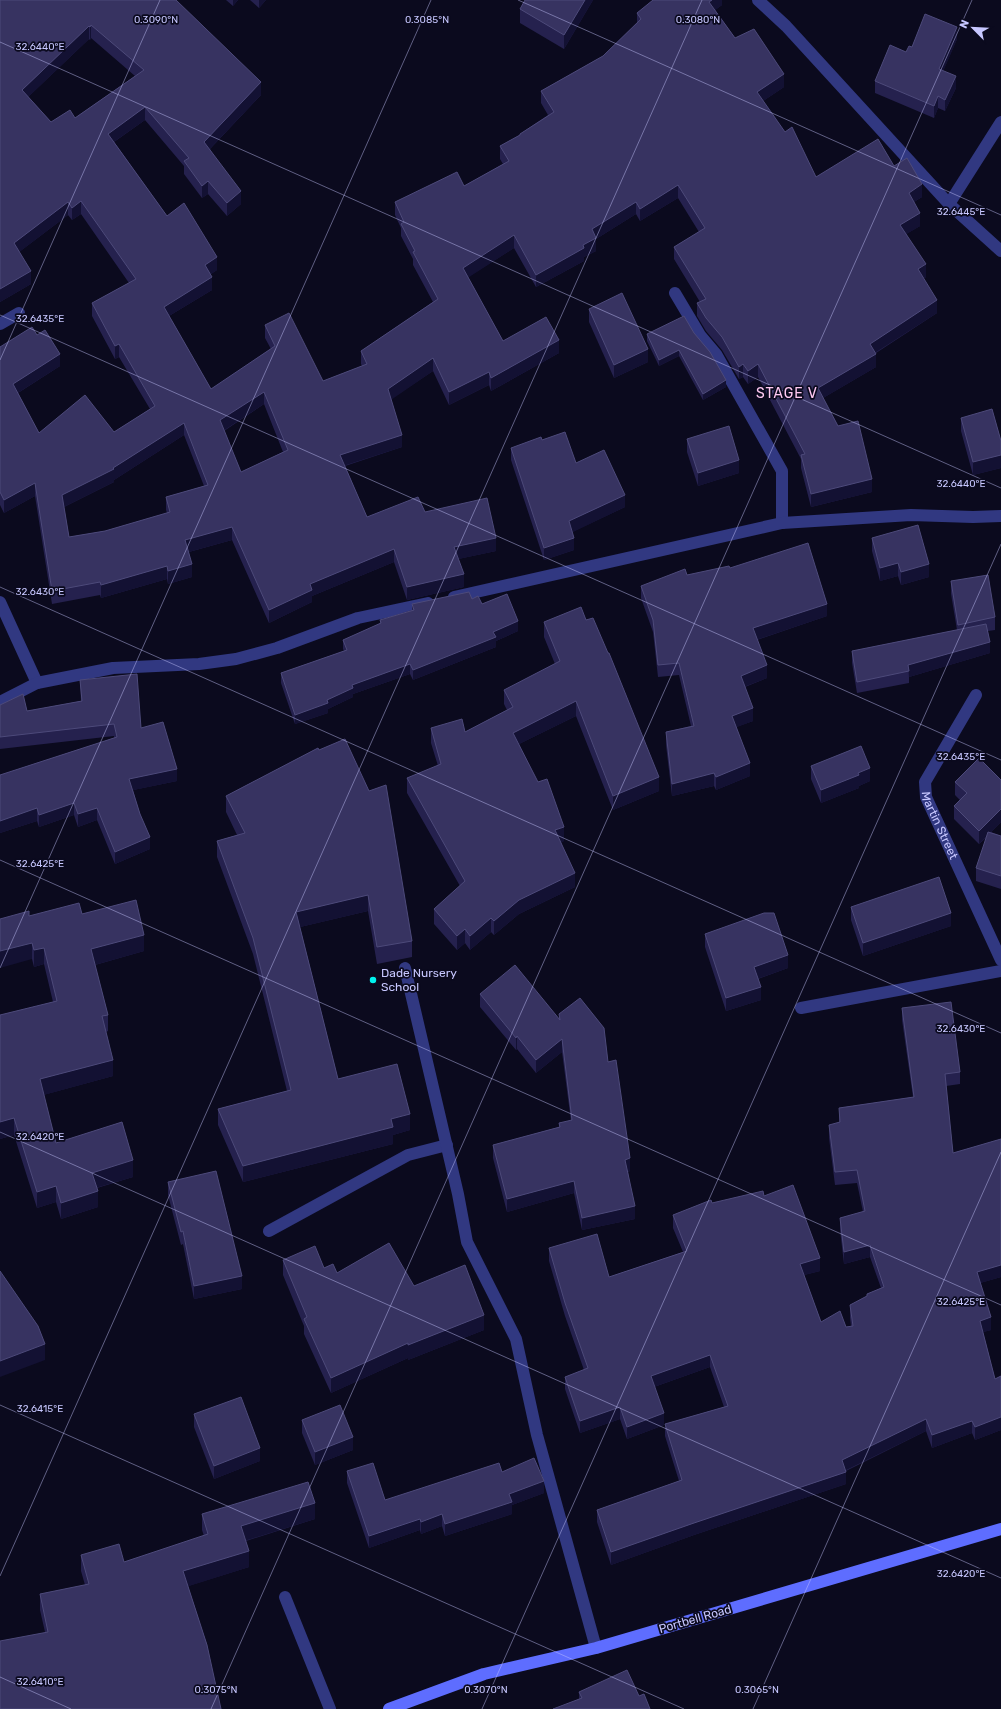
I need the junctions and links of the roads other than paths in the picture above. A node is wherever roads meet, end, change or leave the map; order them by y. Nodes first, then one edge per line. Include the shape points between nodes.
1 (758, 0) edge
2 (1001, 122) edge
3 (949, 204) junction
4 (1001, 252) edge
5 (675, 293) dead end
6 (19, 313) dead end
7 (0, 324) edge
8 (1001, 516) edge
9 (782, 523) junction
10 (0, 602) edge
11 (37, 683) junction
12 (976, 695) dead end
13 (0, 702) edge
14 (1001, 960) edge
15 (405, 968) dead end
16 (1001, 971) edge
17 (801, 1008) dead end
18 (446, 1144) junction
19 (269, 1231) dead end
20 (1001, 1529) edge
21 (285, 1598) dead end
22 (596, 1648) junction
23 (330, 1709) edge
24 (389, 1709) edge

1 - 3 street via 786,26
2 - 3 street
3 - 4 street
5 - 9 street via 700,335 716,354 782,471
6 - 7 street
8 - 9 street via 911,515
9 - 11 street via 358,618 277,648 236,659 199,664 113,668
10 - 11 street
11 - 13 street
12 - 14 street, Martin Street via 925,782 925,789 926,797
15 - 18 street
16 - 17 street
18 - 19 street via 408,1155
18 - 22 street via 467,1242 516,1339 537,1435
20 - 22 main road, Portbell Road
21 - 23 street
22 - 24 main road, Portbell Road via 484,1674

